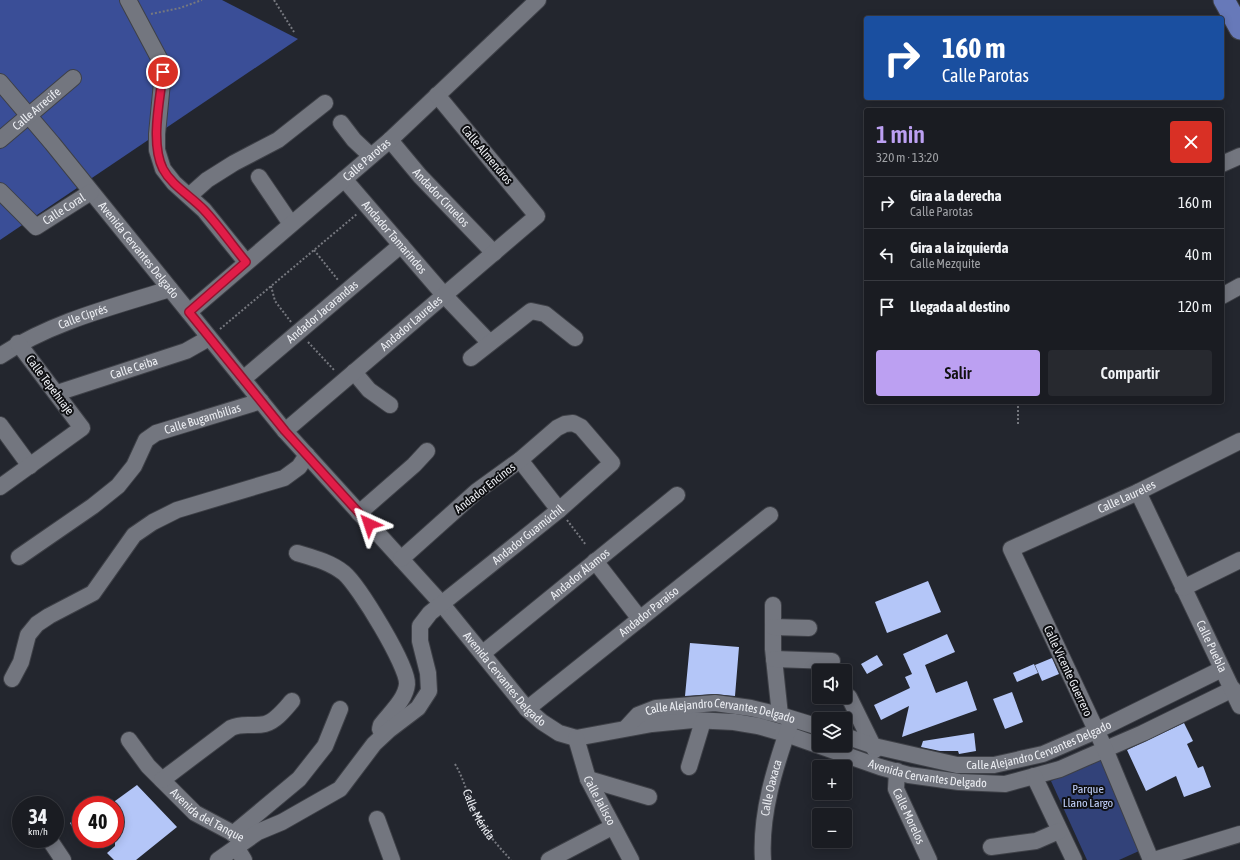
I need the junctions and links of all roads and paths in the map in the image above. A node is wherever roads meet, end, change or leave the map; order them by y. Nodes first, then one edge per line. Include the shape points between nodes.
1 (128, 0) edge
2 (202, 0) edge
3 (274, 0) edge
4 (538, 0) edge
5 (1224, 0) edge
6 (137, 17) junction
7 (1240, 29) edge
8 (294, 32) dead end
9 (73, 78) dead end
10 (0, 82) edge
11 (437, 95) junction
12 (325, 104) dead end
13 (29, 115) junction
14 (341, 123) dead end
15 (0, 140) edge
16 (390, 140) junction
17 (371, 156) junction
18 (1240, 156) edge
19 (1224, 163) edge
20 (259, 177) dead end
21 (344, 179) junction
22 (0, 191) edge
23 (91, 192) junction
24 (189, 196) junction
25 (367, 205) junction
26 (537, 216) joint
27 (291, 224) junction
28 (401, 245) junction
29 (314, 250) junction
30 (494, 253) junction
31 (246, 262) junction
32 (1240, 286) edge
33 (170, 289) junction
34 (346, 291) junction
35 (444, 295) junction
36 (1224, 295) edge
37 (189, 312) junction
38 (209, 338) junction
39 (575, 338) dead end
40 (489, 342) junction
41 (18, 343) junction
42 (0, 356) edge
43 (471, 358) dead end
44 (354, 372) junction
45 (243, 379) junction
46 (57, 394) junction
47 (261, 401) junction
48 (1018, 404) edge
49 (390, 405) dead end
50 (0, 425) edge
51 (1018, 425) dead end
52 (285, 431) junction
53 (1240, 441) edge
54 (427, 451) dead end
55 (307, 455) junction
56 (520, 460) junction
57 (612, 463) joint
58 (30, 466) junction
59 (0, 487) edge
60 (1138, 492) junction
61 (677, 495) dead end
62 (559, 510) junction
63 (359, 513) junction
64 (770, 515) dead end
65 (586, 545) dead end
66 (1011, 548) joint
67 (297, 553) dead end
68 (19, 557) dead end
69 (400, 559) junction
70 (1240, 560) edge
71 (595, 562) junction
72 (1183, 588) junction
73 (441, 603) junction
74 (773, 605) dead end
75 (640, 619) junction
76 (773, 628) junction
77 (810, 628) dead end
78 (483, 653) junction
79 (774, 659) junction
80 (832, 661) dead end
81 (1222, 669) junction
82 (12, 679) dead end
83 (1233, 689) junction
84 (292, 701) dead end
85 (852, 703) edge
86 (1240, 706) edge
87 (340, 709) dead end
88 (527, 709) junction
89 (696, 715) junction
90 (786, 717) junction
91 (812, 726) edge
92 (1096, 731) junction
93 (786, 734) junction
94 (383, 735) junction
95 (576, 738) junction
96 (852, 738) edge
97 (129, 740) dead end
98 (874, 746) junction
99 (1105, 749) junction
100 (455, 764) dead end
101 (689, 767) dead end
102 (880, 767) junction
103 (896, 771) junction
104 (1034, 776) junction
105 (588, 779) junction
106 (162, 780) junction
107 (649, 797) dead end
108 (377, 819) dead end
109 (612, 827) junction
110 (1059, 830) junction
111 (1240, 834) edge
112 (239, 845) edge
113 (991, 847) dead end
114 (54, 848) edge
115 (61, 859) edge
116 (218, 860) edge
117 (392, 860) edge
118 (511, 860) edge
119 (549, 860) edge
120 (631, 860) edge
121 (763, 860) edge
122 (929, 860) edge
123 (1074, 860) edge
124 (1152, 860) edge

1 - 6 street
2 - 6 path via 180,8
3 - 8 path
4 - 11 street, Calle Parotas
5 - 7 main road
6 - 24 street via 160,60 163,72 156,134 157,150 163,169
9 - 13 street, Calle Arrecife
10 - 13 street, Avenida Cervantes Delgado
11 - 16 street, Calle Parotas
11 - 26 street, Calle Almendros
12 - 24 street via 278,140 234,163 207,180
13 - 15 street, Calle Arrecife
13 - 23 street, Avenida Cervantes Delgado
14 - 17 street
16 - 17 street, Calle Parotas
16 - 30 street, Andador Ciruelos via 425,182
17 - 21 street, Calle Parotas
18 - 19 street
20 - 27 street
21 - 25 street, Andador Tamarindos
21 - 27 street, Calle Parotas
22 - 23 street, Calle Coral via 36,227
23 - 33 street, Avenida Cervantes Delgado
24 - 31 street via 204,210
25 - 28 street, Andador Tamarindos
25 - 29 path
26 - 30 street, Andador Laureles
27 - 31 street, Calle Parotas
28 - 34 street, Andador Jacarandas
28 - 35 street, Andador Tamarindos
29 - 34 path
29 - 38 path
30 - 35 street, Andador Laureles
31 - 37 street, Calle Parotas
32 - 36 street
33 - 37 street, Avenida Cervantes Delgado
33 - 41 street, Calle Ciprés via 77,318
34 - 45 street, Andador Jacarandas
35 - 40 street, Andador Tamarindos
35 - 44 street, Andador Laureles
37 - 38 street, Avenida Cervantes Delgado
38 - 45 street, Avenida Cervantes Delgado
38 - 46 street, Calle Ceiba via 186,351
39 - 40 street via 545,314 531,311
40 - 43 street
41 - 42 street, Calle Ciprés
41 - 46 street, Calle Tepehuaje
44 - 49 street via 369,390
44 - 52 street, Andador Laureles
45 - 47 street, Avenida Cervantes Delgado
46 - 58 street, Calle Tepehuaje via 82,428
47 - 52 street, Avenida Cervantes Delgado
47 - 68 street, Calle Bugambilias via 156,432 146,440 134,466 118,486
48 - 51 path
50 - 58 street
52 - 55 street, Avenida Cervantes Delgado
53 - 60 street, Calle Laureles
54 - 63 street via 414,466
55 - 63 street, Avenida Cervantes Delgado
55 - 82 street via 298,467 284,478 177,510 134,535 93,593 37,624 28,635 21,662
56 - 57 street, Andador Encinos via 557,428 573,423 581,426
56 - 62 street
56 - 69 street, Andador Encinos via 477,491
57 - 62 street, Andador Guamúchil
58 - 59 street
60 - 66 street, Calle Laureles
60 - 72 street, Calle Puebla
61 - 71 street, Andador Álamos
62 - 65 path
62 - 73 street, Andador Guamúchil
63 - 69 street, Avenida Cervantes Delgado
64 - 75 street, Andador Paraíso
66 - 92 street, Calle Vicente Guerrero
67 - 94 street via 324,560 344,574 357,588 404,668 407,684 403,697 381,725
69 - 73 street, Avenida Cervantes Delgado
70 - 72 street
71 - 75 street
71 - 78 street, Andador Álamos
72 - 81 street, Calle Puebla
73 - 78 street, Avenida Cervantes Delgado
73 - 94 street, Avenida del Tanque via 420,626 429,691 418,708
74 - 76 street, Calle Oaxaca
75 - 88 street, Andador Paraíso
76 - 77 street
76 - 79 street, Calle Oaxaca
78 - 88 street, Avenida Cervantes Delgado
79 - 80 street
79 - 90 street, Calle Oaxaca
81 - 83 street, Calle Puebla
81 - 92 street, Calle Alejandro Cervantes Delgado
83 - 86 street, Calle Puebla
83 - 99 street, Avenida Cervantes Delgado
84 - 106 street, Avenida del Tanque via 277,717 266,724 237,725
85 - 98 street
87 - 112 street via 325,746
88 - 95 street, Avenida Cervantes Delgado via 559,733
89 - 90 street, Calle Alejandro Cervantes Delgado via 715,704 751,708
89 - 93 street, Avenida Cervantes Delgado via 758,726
89 - 95 street, Avenida Cervantes Delgado
89 - 101 street
90 - 91 street, Calle Alejandro Cervantes Delgado
90 - 93 street, Calle Oaxaca
92 - 98 street, Calle Alejandro Cervantes Delgado via 1043,754 994,765 957,765
92 - 99 street, Calle Vicente Guerrero
93 - 102 street, Avenida Cervantes Delgado
93 - 121 street, Calle Oaxaca via 772,778 764,832
94 - 112 street, Avenida del Tanque via 340,789
95 - 105 street, Calle Jalisco
96 - 98 street, Calle Alejandro Cervantes Delgado
97 - 106 street
98 - 102 street
99 - 104 street, Avenida Cervantes Delgado via 1060,769
99 - 124 street, Calle Vicente Guerrero
100 - 118 path, Calle Mérida via 463,776 481,824
102 - 103 street, Avenida Cervantes Delgado
103 - 104 street, Avenida Cervantes Delgado via 959,782 1005,784
103 - 122 street, Calle Morelos via 896,789
104 - 110 street
105 - 107 street
105 - 109 street, Calle Jalisco
106 - 112 street, Avenida del Tanque via 195,813
108 - 117 street
109 - 119 street
109 - 120 street, Calle Jalisco
110 - 113 street via 1036,841
110 - 123 street
111 - 124 street
112 - 116 street
114 - 115 street

